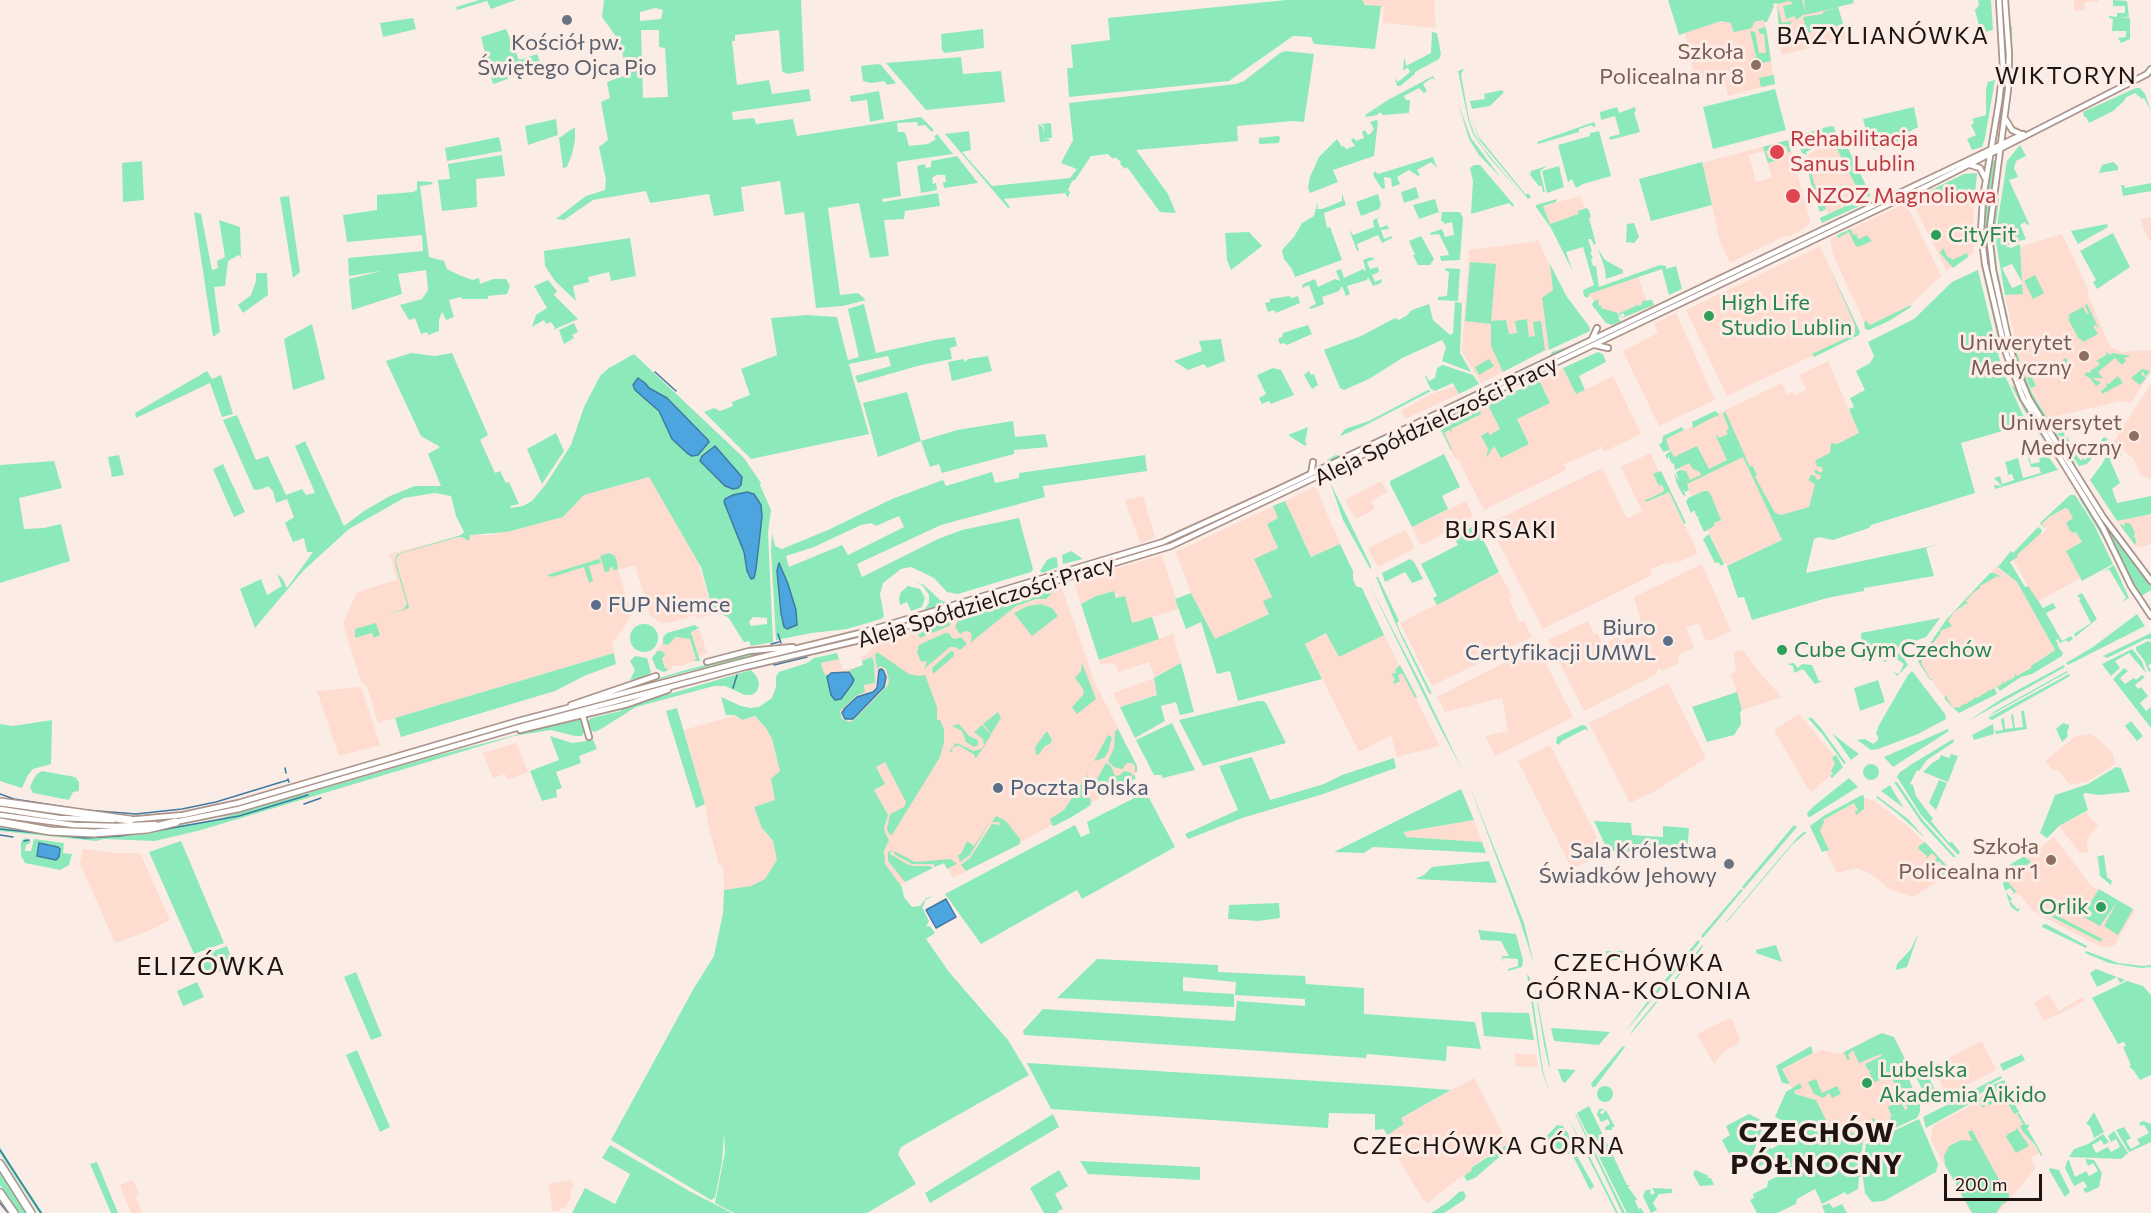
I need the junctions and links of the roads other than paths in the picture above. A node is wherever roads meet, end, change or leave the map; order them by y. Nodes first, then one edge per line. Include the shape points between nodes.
1 (1999, 0) edge
2 (2005, 0) edge
3 (2149, 72) edge
4 (2005, 117) junction
5 (2034, 130) junction
6 (2022, 134) junction
7 (2002, 146) junction
8 (1992, 148) junction
9 (1990, 155) junction
10 (1969, 165) junction
11 (1986, 180) junction
12 (1597, 328) dead end
13 (1593, 343) junction
14 (1608, 348) dead end
15 (1313, 462) dead end
16 (1310, 474) junction
17 (2151, 581) edge
18 (2151, 616) edge
19 (800, 647) junction
20 (812, 647) junction
21 (707, 662) dead end
22 (656, 676) dead end
23 (681, 684) junction
24 (555, 712) junction
25 (583, 716) junction
26 (502, 732) junction
27 (589, 737) dead end
28 (1, 804) edge
29 (0, 815) edge
30 (130, 820) joint
31 (1, 822) edge
32 (176, 822) junction
33 (0, 1164) edge
34 (0, 1193) edge
35 (14, 1213) edge
36 (31, 1213) edge

1 - 8 main road via 2003,68
2 - 4 main road via 2009,60
3 - 5 main road, Aleja Spółdzielczości Pracy
4 - 6 main road via 2012,130
4 - 7 main road
5 - 6 main road, Aleja Spółdzielczości Pracy
5 - 7 main road, Aleja Spółdzielczości Pracy
6 - 7 main road, Aleja Spółdzielczości Pracy
7 - 8 main road, Aleja Spółdzielczości Pracy
7 - 9 main road, Aleja Spółdzielczości Pracy
7 - 17 main road via 1989,245 2016,368 2029,399 2093,500
8 - 9 main road
8 - 13 main road, Aleja Spółdzielczości Pracy
9 - 10 main road, Aleja Spółdzielczości Pracy
9 - 11 main road
10 - 11 main road via 1981,170
10 - 13 main road, Aleja Spółdzielczości Pracy
11 - 18 main road via 1983,247 2010,367 2028,407 2103,528 2131,586
12 - 13 main road
13 - 14 main road
13 - 16 main road, Aleja Spółdzielczości Pracy
13 - 20 main road, Aleja Spółdzielczości Pracy via 1171,546 871,637
15 - 16 main road
16 - 20 main road, Aleja Spółdzielczości Pracy via 1157,544
19 - 20 main road
19 - 21 main road via 749,651
19 - 24 main road
20 - 23 main road
22 - 24 main road
23 - 25 main road
23 - 26 main road
24 - 30 main road via 238,803 183,815
25 - 26 main road
25 - 27 main road
26 - 32 main road via 250,806
28 - 30 highway
29 - 32 main road via 86,826
31 - 32 highway via 94,833 147,829
33 - 36 highway
34 - 35 highway

